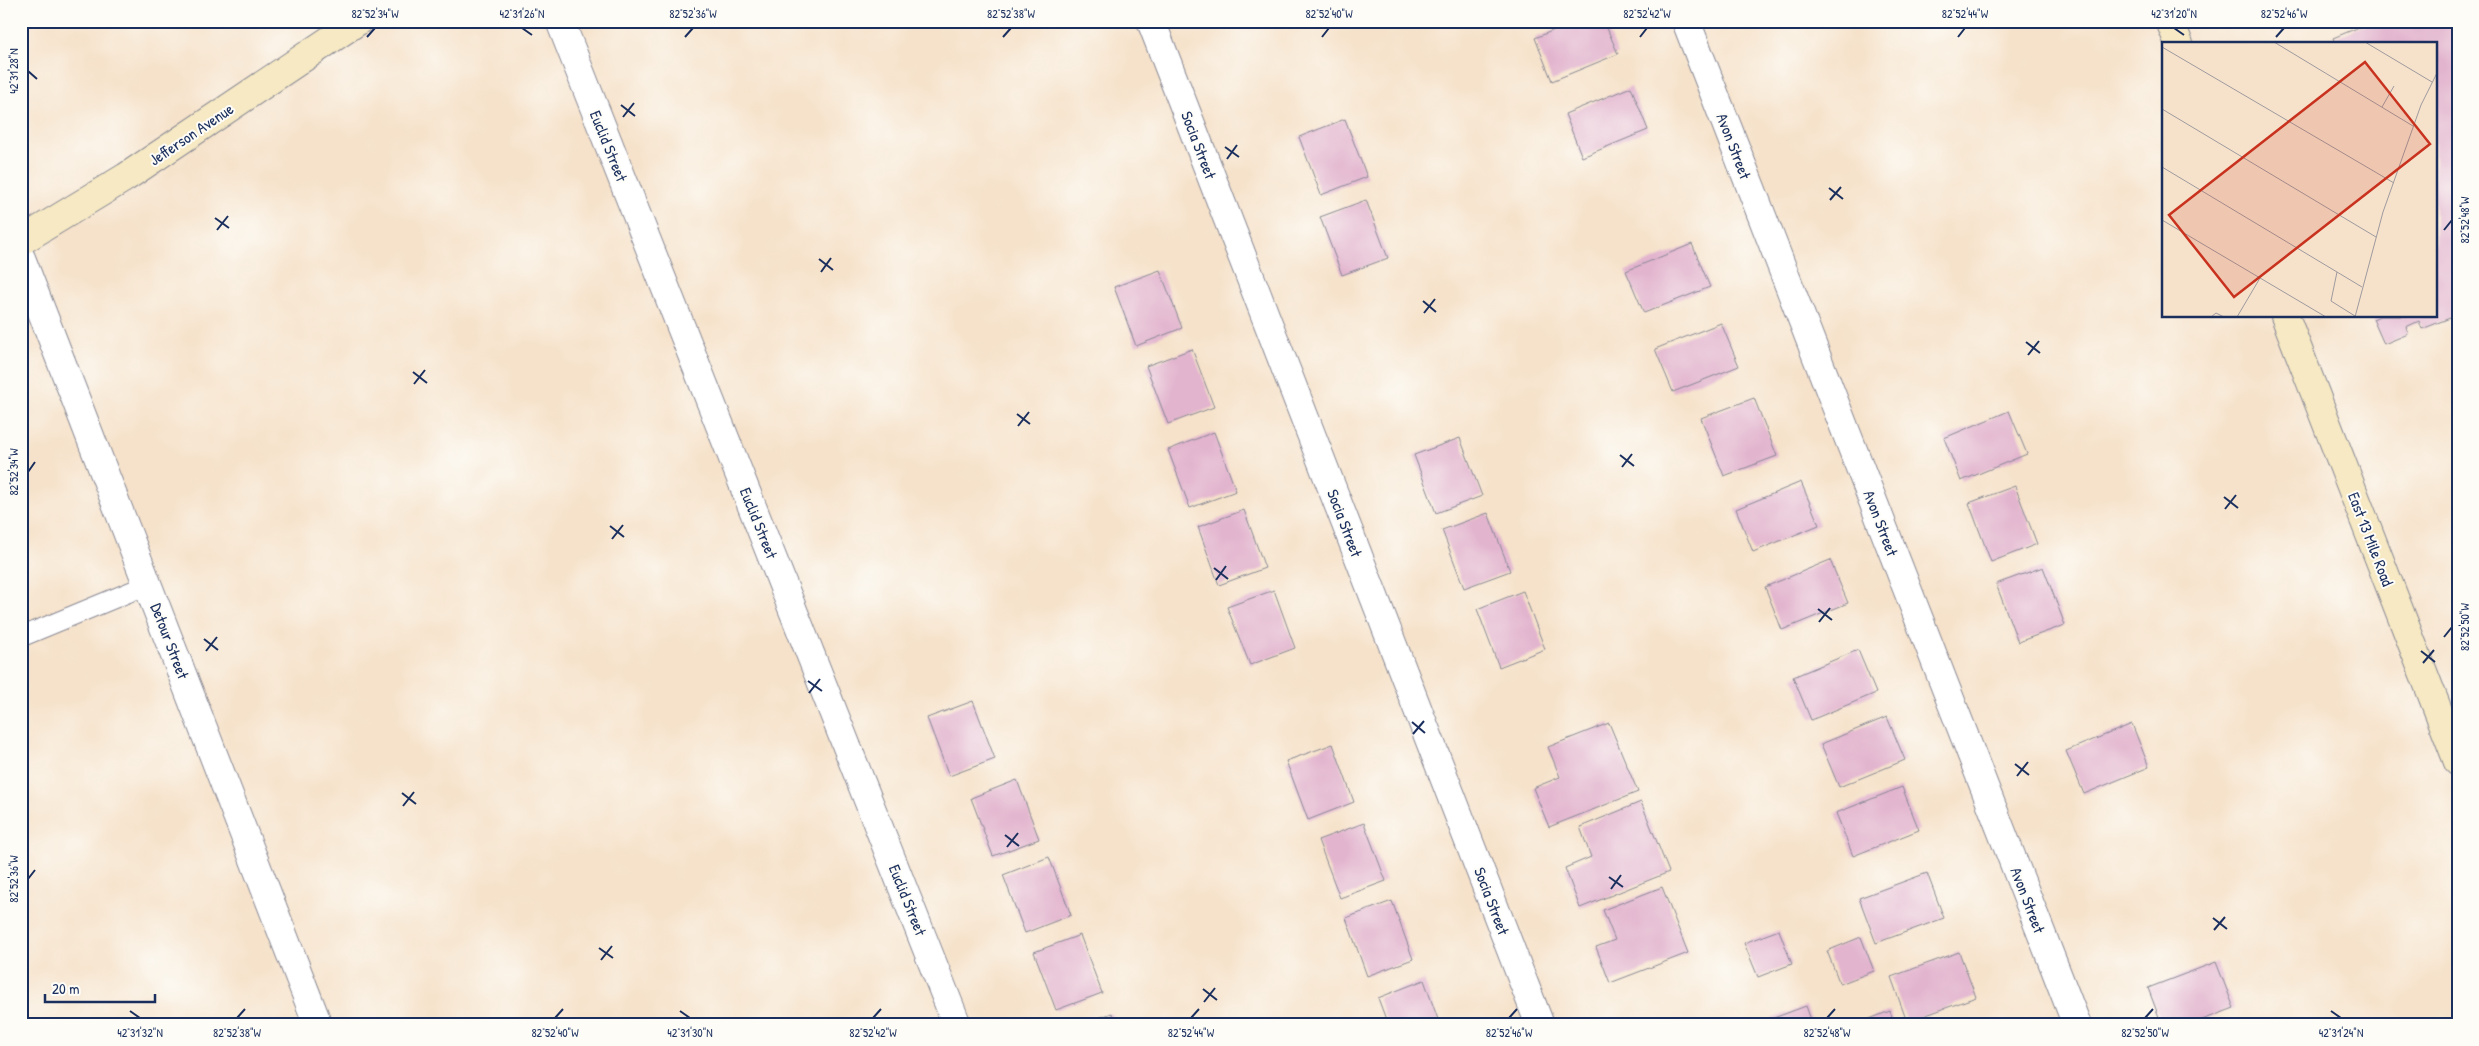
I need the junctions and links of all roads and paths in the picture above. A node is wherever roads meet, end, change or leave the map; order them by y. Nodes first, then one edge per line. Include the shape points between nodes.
1 (358, 21) edge
2 (560, 21) edge
3 (1151, 21) edge
4 (1686, 21) edge
5 (2170, 21) edge
6 (2178, 42) edge
7 (21, 241) edge
8 (21, 258) edge
9 (2286, 318) edge
10 (149, 584) junction
11 (21, 637) edge
12 (2458, 762) edge
13 (318, 1025) edge
14 (957, 1025) edge
15 (1540, 1025) edge
16 (2076, 1025) edge

1 - 7 main road, Jefferson Avenue via 126,177
2 - 14 street, Euclid Street
3 - 15 street, Socia Street
4 - 16 street, Avon Street
5 - 6 main road
8 - 10 street, Detour Street
9 - 12 main road, East 13 Mile Road
10 - 11 lane
10 - 13 street, Detour Street

